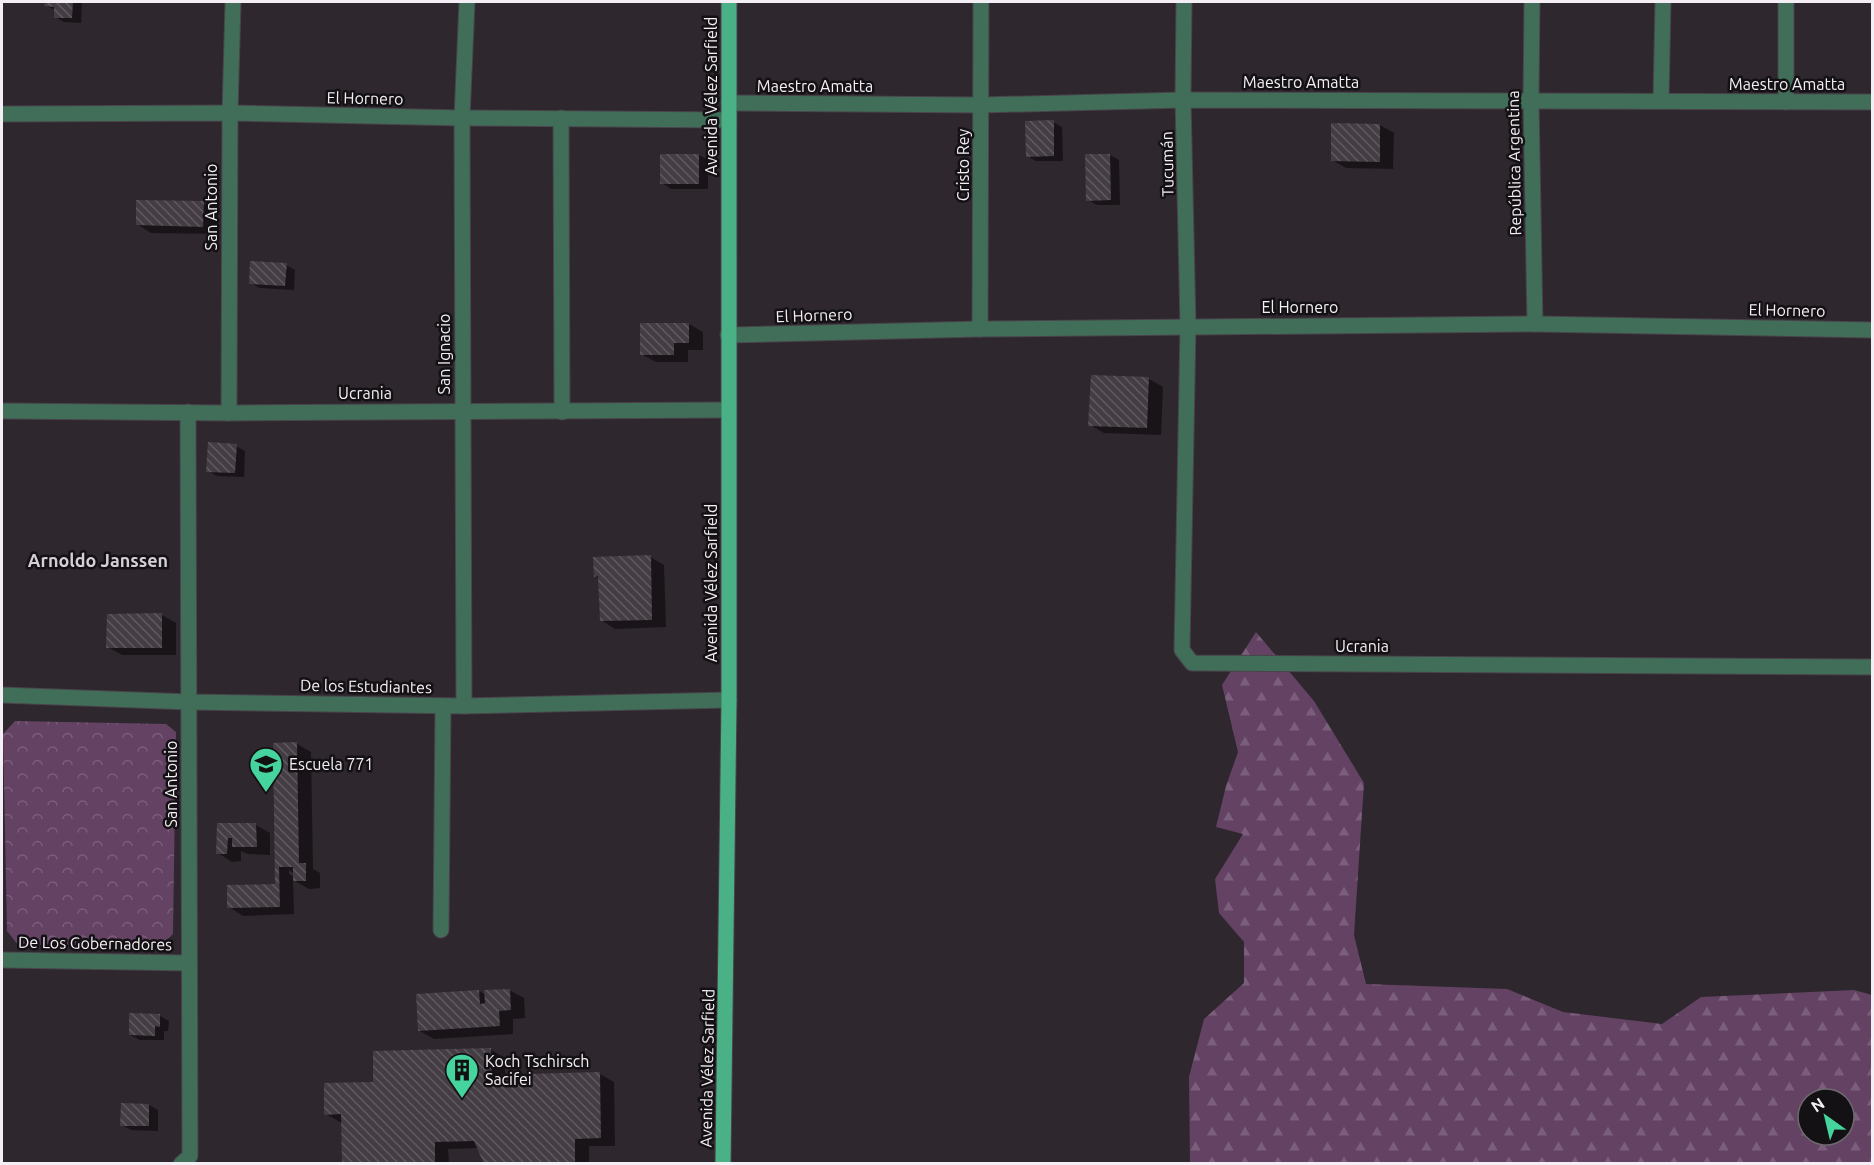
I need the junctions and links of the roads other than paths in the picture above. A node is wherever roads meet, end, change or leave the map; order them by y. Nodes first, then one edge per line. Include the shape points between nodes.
1 (233, 2) edge
2 (467, 2) edge
3 (729, 2) edge
4 (981, 2) edge
5 (1184, 2) edge
6 (1532, 2) edge
7 (1663, 2) edge
8 (1786, 2) edge
9 (1183, 100) junction
10 (1531, 100) junction
11 (1661, 100) junction
12 (1786, 102) junction
13 (1872, 102) edge
14 (729, 103) junction
15 (981, 105) junction
16 (230, 112) junction
17 (2, 114) edge
18 (462, 118) junction
19 (561, 118) junction
20 (729, 120) junction
21 (1535, 324) junction
22 (1188, 326) junction
23 (980, 328) junction
24 (1872, 330) edge
25 (728, 335) junction
26 (728, 410) junction
27 (2, 411) edge
28 (462, 411) junction
29 (188, 412) junction
30 (229, 412) junction
31 (562, 412) junction
32 (1872, 667) edge
33 (2, 696) edge
34 (729, 700) junction
35 (189, 702) junction
36 (443, 706) junction
37 (464, 706) junction
38 (441, 930) dead end
39 (2, 960) edge
40 (189, 963) junction
41 (186, 1160) edge
42 (723, 1164) edge

1 - 16 street, San Antonio
2 - 18 street, San Ignacio
3 - 14 main road, Avenida Vélez Sarfield
4 - 15 street, Cristo Rey
5 - 9 street, Tucumán
6 - 10 street, República Argentina
7 - 11 street
8 - 12 street
9 - 10 street, Maestro Amatta
9 - 15 street, Maestro Amatta
9 - 22 street, Tucumán
10 - 11 street, Maestro Amatta
10 - 21 street, República Argentina
11 - 12 street, Maestro Amatta
12 - 13 street, Maestro Amatta
14 - 15 street, Maestro Amatta
14 - 20 main road, Avenida Vélez Sarfield
15 - 23 street, Cristo Rey
16 - 17 street, El Hornero
16 - 18 street, El Hornero
16 - 30 street, San Antonio
18 - 19 street, El Hornero
18 - 28 street, San Ignacio
19 - 20 street, El Hornero
19 - 31 street
20 - 25 main road, Avenida Vélez Sarfield
21 - 22 street, El Hornero
21 - 24 street, El Hornero
22 - 23 street, El Hornero
22 - 32 street, Ucrania via 1182,650 1192,663
23 - 25 street, El Hornero
25 - 26 main road, Avenida Vélez Sarfield
26 - 31 street, Ucrania
26 - 34 main road, Avenida Vélez Sarfield
27 - 29 street, Ucrania
28 - 30 street, Ucrania
28 - 31 street, Ucrania
28 - 37 street, San Ignacio
29 - 30 street, Ucrania
29 - 35 street, San Antonio
33 - 35 street, De los Estudiantes
34 - 37 street, De los Estudiantes
34 - 42 main road, Avenida Vélez Sarfield
35 - 36 street, De los Estudiantes
35 - 40 street, San Antonio
36 - 37 street, De los Estudiantes
36 - 38 street
39 - 40 street, De Los Gobernadores
40 - 41 street, San Antonio

